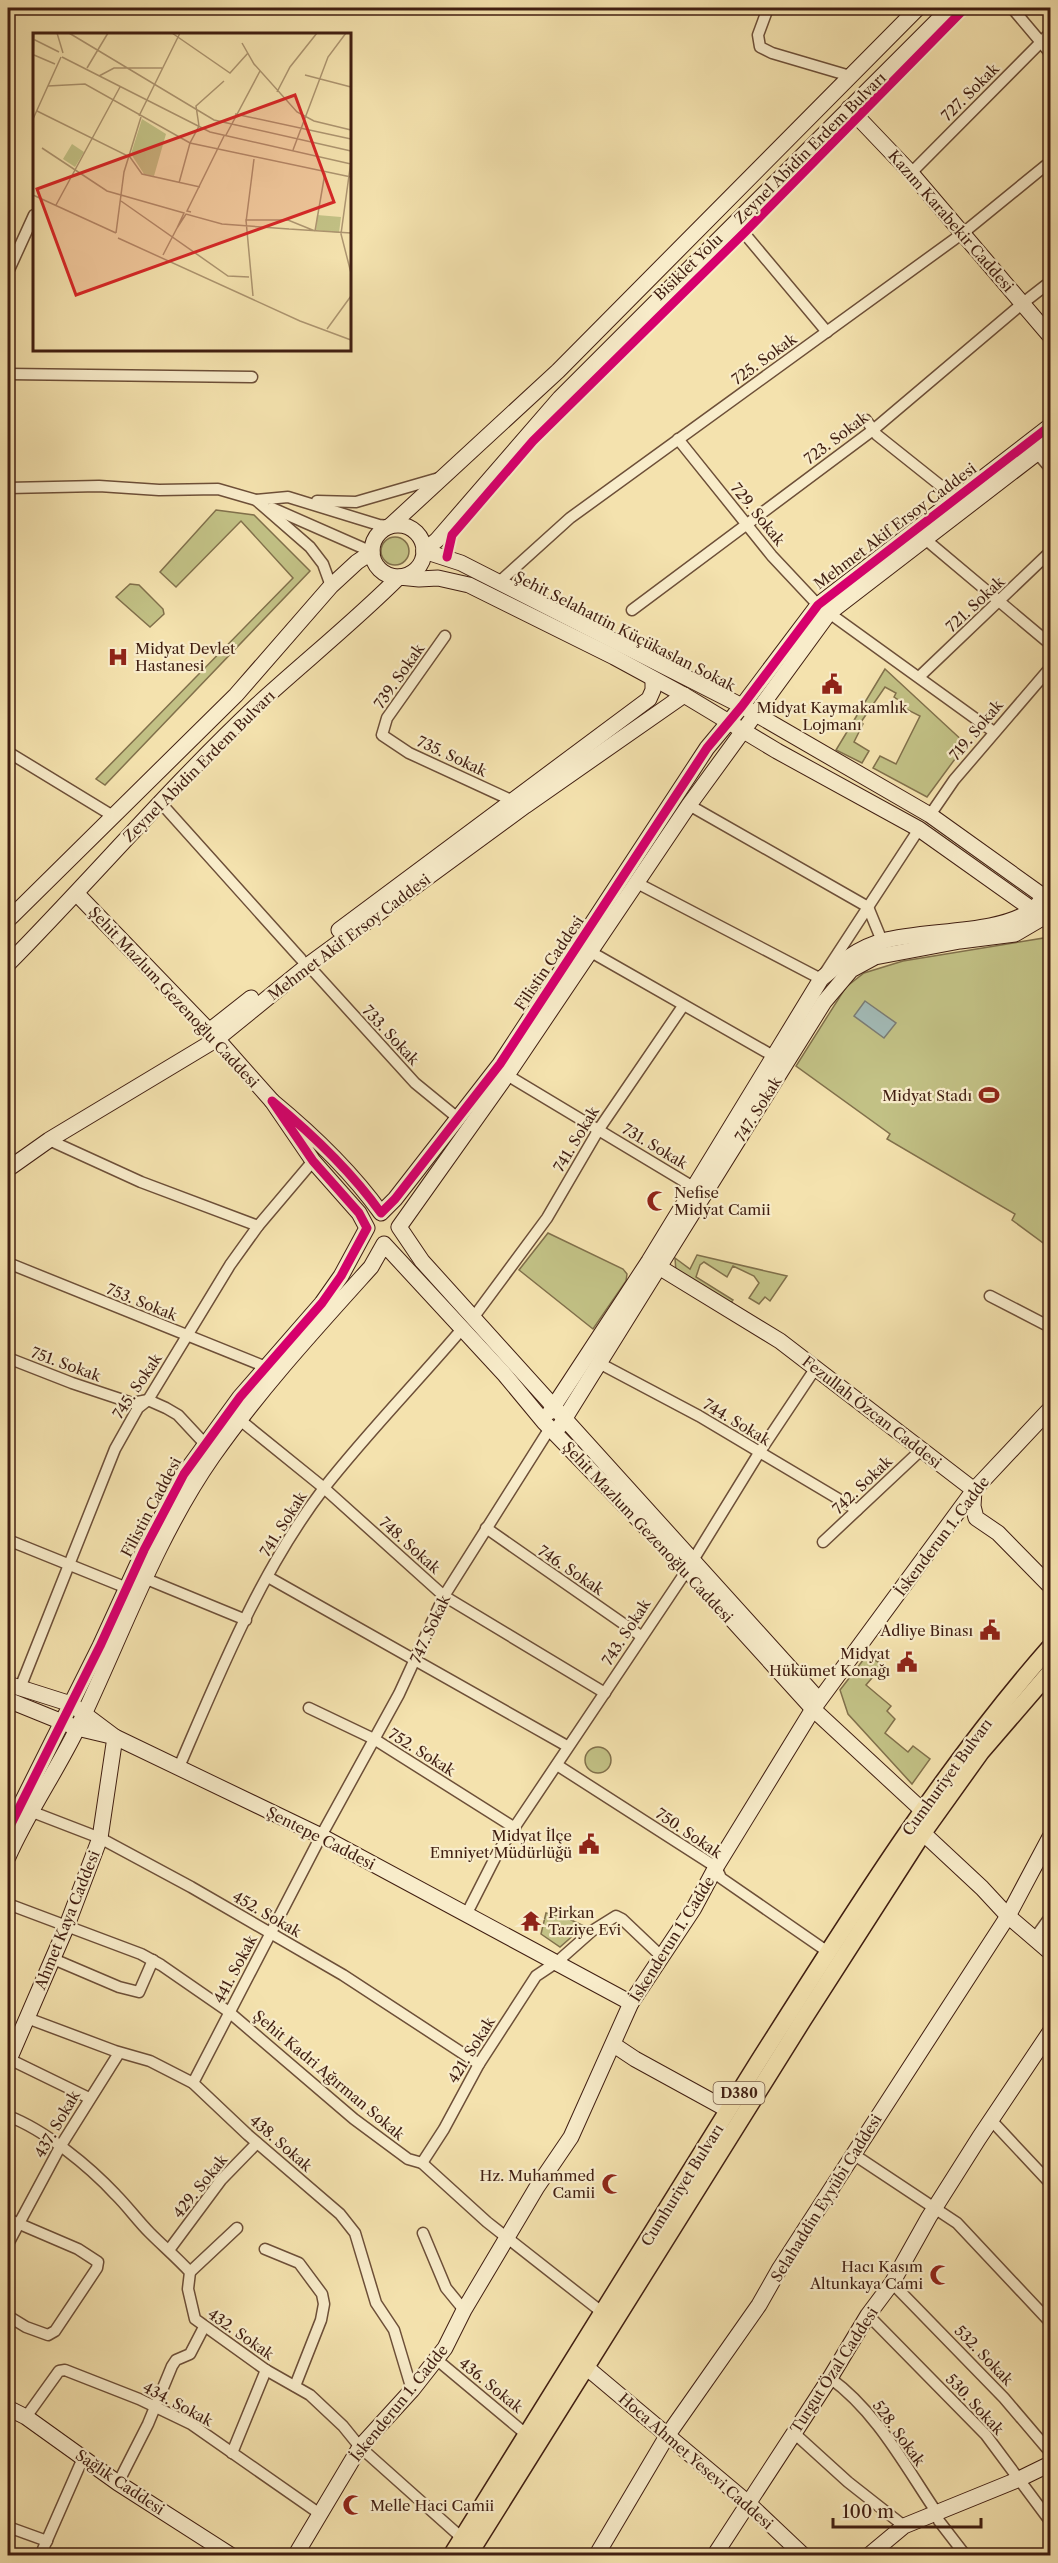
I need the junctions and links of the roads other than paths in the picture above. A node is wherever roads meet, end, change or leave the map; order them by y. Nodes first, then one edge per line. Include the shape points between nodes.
1 (768, 8) edge
2 (918, 8) edge
3 (950, 8) edge
4 (1012, 8) edge
5 (1050, 33) edge
6 (1041, 43) junction
7 (1050, 53) edge
8 (850, 76) junction
9 (849, 108) junction
10 (1050, 162) edge
11 (911, 173) junction
12 (33, 217) edge
13 (744, 233) dead end
14 (963, 233) junction
15 (8, 272) edge
16 (1050, 282) edge
17 (1023, 303) junction
18 (827, 332) junction
19 (1050, 336) edge
20 (8, 374) edge
21 (252, 377) dead end
22 (866, 420) dead end
23 (1050, 426) edge
24 (873, 430) junction
25 (678, 440) junction
26 (1050, 443) edge
27 (1037, 453) junction
28 (1050, 468) edge
29 (445, 476) junction
30 (8, 488) edge
31 (956, 498) junction
32 (256, 500) junction
33 (301, 501) junction
34 (746, 524) junction
35 (390, 525) junction
36 (925, 540) junction
37 (424, 551) junction
38 (372, 552) junction
39 (1050, 552) edge
40 (399, 577) junction
41 (498, 583) junction
42 (331, 586) junction
43 (1000, 602) junction
44 (823, 609) junction
45 (632, 610) dead end
46 (445, 636) dead end
47 (1050, 644) edge
48 (1050, 668) edge
49 (919, 677) junction
50 (653, 678) junction
51 (684, 695) junction
52 (747, 711) junction
53 (729, 722) junction
54 (743, 731) junction
55 (994, 732) junction
56 (382, 735) joint
57 (8, 752) edge
58 (512, 800) junction
59 (160, 802) junction
60 (689, 805) junction
61 (930, 815) junction
62 (113, 816) junction
63 (919, 829) junction
64 (637, 884) junction
65 (76, 894) junction
66 (868, 907) junction
67 (1046, 909) edge
68 (8, 920) edge
69 (882, 941) junction
70 (591, 952) junction
71 (305, 962) junction
72 (8, 964) edge
73 (821, 980) junction
74 (683, 1006) junction
75 (213, 1035) junction
76 (775, 1056) junction
77 (507, 1075) junction
78 (272, 1101) junction
79 (459, 1119) junction
80 (599, 1129) junction
81 (50, 1140) junction
82 (313, 1161) junction
83 (8, 1169) edge
84 (695, 1188) junction
85 (381, 1213) junction
86 (258, 1226) junction
87 (399, 1227) junction
88 (367, 1228) junction
89 (384, 1244) junction
90 (8, 1263) edge
91 (658, 1267) junction
92 (990, 1296) dead end
93 (473, 1318) junction
94 (1050, 1327) edge
95 (462, 1329) junction
96 (187, 1337) junction
97 (8, 1358) edge
98 (599, 1363) junction
99 (266, 1367) junction
100 (815, 1369) junction
101 (148, 1400) junction
102 (1050, 1410) edge
103 (560, 1412) junction
104 (240, 1420) junction
105 (550, 1428) junction
106 (205, 1444) junction
107 (921, 1450) junction
108 (759, 1453) junction
109 (324, 1488) junction
110 (974, 1491) junction
111 (857, 1510) junction
112 (486, 1528) junction
113 (8, 1540) edge
114 (823, 1542) dead end
115 (69, 1564) junction
116 (690, 1564) junction
117 (140, 1576) junction
118 (268, 1577) junction
119 (1050, 1586) edge
120 (127, 1588) junction
121 (444, 1596) junction
122 (246, 1620) junction
123 (641, 1636) junction
124 (1050, 1647) edge
125 (415, 1660) junction
126 (1050, 1672) edge
127 (14, 1686) edge
128 (604, 1693) junction
129 (8, 1700) edge
130 (816, 1705) junction
131 (77, 1708) junction
132 (309, 1708) dead end
133 (62, 1722) junction
134 (77, 1728) junction
135 (114, 1737) junction
136 (374, 1739) junction
137 (567, 1746) junction
138 (557, 1765) junction
139 (179, 1767) junction
140 (18, 1807) edge
141 (921, 1810) junction
142 (515, 1828) junction
143 (8, 1830) edge
144 (923, 1833) junction
145 (321, 1836) junction
146 (1050, 1837) edge
147 (100, 1838) junction
148 (8, 1857) edge
149 (716, 1867) junction
150 (8, 1904) edge
151 (466, 1915) junction
152 (1008, 1916) junction
153 (1050, 1917) edge
154 (66, 1928) junction
155 (271, 1933) junction
156 (1035, 1938) junction
157 (828, 1952) junction
158 (1050, 1952) edge
159 (662, 1956) junction
160 (51, 1958) junction
161 (153, 1960) junction
162 (557, 1962) junction
163 (631, 2003) junction
164 (229, 2012) junction
165 (27, 2018) junction
166 (1050, 2032) edge
167 (614, 2045) junction
168 (119, 2053) junction
169 (8, 2061) edge
170 (479, 2064) junction
171 (193, 2083) junction
172 (89, 2098) junction
173 (728, 2110) junction
174 (8, 2116) edge
175 (991, 2120) junction
176 (257, 2143) junction
177 (60, 2147) junction
178 (853, 2154) junction
179 (422, 2163) junction
180 (1050, 2183) edge
181 (936, 2207) junction
182 (13, 2222) edge
183 (237, 2228) dead end
184 (423, 2233) dead end
185 (508, 2237) junction
186 (8, 2244) edge
187 (265, 2249) dead end
188 (169, 2250) junction
189 (190, 2272) junction
190 (892, 2283) junction
191 (464, 2310) junction
192 (603, 2313) junction
193 (868, 2315) junction
194 (8, 2316) edge
195 (1050, 2322) edge
196 (204, 2327) junction
197 (435, 2359) junction
198 (586, 2367) junction
199 (266, 2370) junction
200 (830, 2378) junction
201 (295, 2386) junction
202 (412, 2390) junction
203 (155, 2406) junction
204 (8, 2408) edge
205 (26, 2417) junction
206 (794, 2433) junction
207 (527, 2435) junction
208 (667, 2436) junction
209 (360, 2447) junction
210 (1050, 2452) edge
211 (232, 2453) junction
212 (83, 2458) junction
213 (1050, 2464) edge
214 (1017, 2480) junction
215 (118, 2483) junction
216 (748, 2503) junction
217 (936, 2513) junction
218 (320, 2514) junction
219 (1050, 2522) edge
220 (904, 2526) junction
221 (10, 2529) dead end
222 (462, 2538) junction
223 (47, 2541) junction
224 (40, 2556) edge
225 (232, 2556) edge
226 (295, 2556) edge
227 (451, 2556) edge
228 (468, 2556) edge
229 (596, 2556) edge
230 (714, 2556) edge
231 (804, 2556) edge
232 (868, 2556) edge
233 (966, 2556) edge

1 - 8 street via 758,35 760,47
2 - 8 street, Zeynel Abidin Erdem Bulvarı
3 - 9 street, Zeynel Abidin Erdem Bulvarı
4 - 6 street
5 - 6 street, 727. Sokak
6 - 7 street
6 - 11 street, 727. Sokak
8 - 29 street, Zeynel Abidin Erdem Bulvarı via 558,370
9 - 11 street, Kazım Karabekir Caddesi
9 - 37 street, Zeynel Abidin Erdem Bulvarı via 561,398
10 - 14 street, 725. Sokak
11 - 14 street, Kazım Karabekir Caddesi
12 - 15 street
13 - 18 street
14 - 17 street, Kazım Karabekir Caddesi
14 - 18 street, 725. Sokak
16 - 17 street, 723. Sokak
17 - 19 street, Kazım Karabekir Caddesi
17 - 24 street, 723. Sokak
18 - 25 street, 725. Sokak
20 - 21 street
22 - 24 street
23 - 31 street, Mehmet Akif Ersoy Caddesi
24 - 31 street
24 - 34 street, 723. Sokak
25 - 34 street, 729. Sokak
25 - 41 street, 725. Sokak via 570,518
26 - 27 street, Mehmet Akif Ersoy Caddesi
27 - 28 street
27 - 36 street, Mehmet Akif Ersoy Caddesi
29 - 33 street via 356,502
29 - 35 street, Zeynel Abidin Erdem Bulvarı
30 - 32 street via 218,489
31 - 44 street, Mehmet Akif Ersoy Caddesi
32 - 33 street
32 - 38 street
32 - 42 street via 310,547 323,564
33 - 35 street
34 - 44 street, 729. Sokak
34 - 45 street, 723. Sokak
35 - 37 street via 414,529
35 - 38 street via 375,539
36 - 43 street
36 - 44 street, Mehmet Akif Ersoy Caddesi
37 - 40 street via 420,566
37 - 41 street, Şehit Selahattin Küçükaslan Sokak via 447,557
38 - 40 street via 384,573
38 - 42 street, Zeynel Abidin Erdem Bulvarı
39 - 43 street, 721. Sokak
40 - 50 street, Şehit Selahattin Küçükaslan Sokak via 438,578 468,585
40 - 59 street, Zeynel Abidin Erdem Bulvarı via 258,705
41 - 52 street, Şehit Selahattin Küçükaslan Sokak
42 - 62 street, Zeynel Abidin Erdem Bulvarı via 236,695
43 - 47 street
43 - 49 street, 721. Sokak
44 - 49 street, 729. Sokak
44 - 52 street, Mehmet Akif Ersoy Caddesi
46 - 56 street, 739. Sokak via 387,718
48 - 55 street, 719. Sokak
49 - 55 street, 729. Sokak
50 - 51 street, Şehit Selahattin Küçükaslan Sokak
50 - 58 street via 649,699
51 - 53 street, Şehit Selahattin Küçükaslan Sokak
51 - 71 street, Mehmet Akif Ersoy Caddesi
52 - 53 street, Mehmet Akif Ersoy Caddesi
52 - 54 street, Mehmet Akif Ersoy Caddesi
52 - 61 street, Şehit Selahattin Küçükaslan Sokak
53 - 54 street, Şehit Selahattin Küçükaslan Sokak
53 - 79 street, Filistin Caddesi via 707,748 500,1064
54 - 60 street, Filistin Caddesi
54 - 63 street, Şehit Selahattin Küçükaslan Sokak
55 - 61 street, 719. Sokak
56 - 58 street, 735. Sokak via 409,753
57 - 62 street
58 - 71 street
59 - 65 street, Zeynel Abidin Erdem Bulvarı
59 - 71 street, 733. Sokak
60 - 64 street, Filistin Caddesi
60 - 66 street
61 - 67 street, Şehit Selahattin Küçükaslan Sokak
62 - 68 street, Zeynel Abidin Erdem Bulvarı
63 - 66 street
63 - 67 street, Şehit Selahattin Küçükaslan Sokak
64 - 70 street, Filistin Caddesi
64 - 73 street
65 - 72 street, Zeynel Abidin Erdem Bulvarı
65 - 75 street, Şehit Mazlum Gezenoğlu Caddesi
66 - 69 street
66 - 73 street
67 - 69 street via 978,927
67 - 91 street, 747. Sokak via 1015,934 875,957 851,970 824,1002
69 - 73 street via 853,954
70 - 74 street
70 - 77 street, Filistin Caddesi
71 - 75 street
71 - 79 street, 733. Sokak via 415,1083
73 - 76 street
74 - 76 street
74 - 80 street, 741. Sokak
75 - 78 street, Şehit Mazlum Gezenoğlu Caddesi
75 - 81 street
76 - 84 street
77 - 80 street, 731. Sokak
77 - 87 street, Filistin Caddesi
78 - 82 street, Şehit Mazlum Gezenoğlu Caddesi
78 - 85 street, Şehit Mazlum Gezenoğlu Caddesi via 302,1126 367,1193
79 - 85 street, Filistin Caddesi
80 - 84 street, 731. Sokak
80 - 93 street, 741. Sokak via 547,1218
81 - 83 street
81 - 86 street via 141,1182
82 - 86 street, 745. Sokak
82 - 88 street, Şehit Mazlum Gezenoğlu Caddesi via 359,1213
84 - 103 street
85 - 87 street via 391,1215
85 - 88 street via 373,1216
86 - 96 street, 745. Sokak
87 - 89 street via 397,1237
87 - 93 street, Şehit Mazlum Gezenoğlu Caddesi via 422,1261
88 - 89 street via 374,1242
88 - 99 street, Filistin Caddesi via 322,1303
89 - 95 street, Şehit Mazlum Gezenoğlu Caddesi
89 - 104 street, Filistin Caddesi via 370,1267
90 - 96 street, 753. Sokak
91 - 98 street, 747. Sokak
91 - 100 street, Fezullah Özcan Caddesi via 780,1341
92 - 94 street
93 - 103 street, Şehit Mazlum Gezenoğlu Caddesi
95 - 105 street, Şehit Mazlum Gezenoğlu Caddesi
95 - 109 street, 741. Sokak
96 - 99 street, 753. Sokak
96 - 101 street, 745. Sokak
97 - 101 street, 751. Sokak via 132,1403
98 - 103 street, 747. Sokak
98 - 108 street, 744. Sokak
99 - 106 street, Filistin Caddesi
100 - 107 street, Fezullah Özcan Caddesi
100 - 108 street, 743. Sokak
101 - 106 street, 751. Sokak via 178,1415
101 - 115 street, 745. Sokak via 138,1408 115,1449
102 - 110 street, İskenderun 1. Cadde
103 - 105 street
103 - 116 street, Şehit Mazlum Gezenoğlu Caddesi
104 - 109 street, 748. Sokak
104 - 117 street, Filistin Caddesi via 212,1456
105 - 112 street, 747. Sokak
105 - 116 street, Şehit Mazlum Gezenoğlu Caddesi
106 - 117 street, Filistin Caddesi via 164,1510
107 - 110 street, Fezullah Özcan Caddesi
107 - 111 street, 742. Sokak
108 - 111 street, 744. Sokak
108 - 116 street, 743. Sokak
109 - 118 street, 741. Sokak
109 - 121 street, 748. Sokak
110 - 119 street via 976,1518 998,1533
110 - 130 street, İskenderun 1. Cadde
111 - 114 street, 742. Sokak
112 - 121 street, 747. Sokak
112 - 123 street, 746. Sokak
113 - 115 street
115 - 120 street
115 - 127 street, 745. Sokak
116 - 123 street, 743. Sokak
116 - 130 street, Şehit Mazlum Gezenoğlu Caddesi
117 - 120 street, Filistin Caddesi
117 - 122 street
117 - 131 street, Filistin Caddesi
118 - 122 street, 741. Sokak
118 - 125 street
120 - 131 street, Filistin Caddesi
121 - 125 street, 747. Sokak
121 - 128 street, 748. Sokak
122 - 139 street, 741. Sokak
123 - 128 street, 743. Sokak
124 - 141 main road, Cumhuriyet Bulvarı / D380 via 1004,1699
125 - 136 street, 747. Sokak
125 - 137 street
126 - 144 main road, Cumhuriyet Bulvarı / D380 via 981,1752
127 - 131 street, Şentepe Caddesi
128 - 137 street, 743. Sokak
129 - 133 street
130 - 141 street, Şehit Mazlum Gezenoğlu Caddesi
130 - 149 street, İskenderun 1. Cadde
131 - 133 street, Filistin Caddesi
131 - 134 street, Filistin Caddesi
131 - 135 street, Şentepe Caddesi
132 - 136 street, 752. Sokak
133 - 134 street
133 - 140 street, Filistin Caddesi
134 - 135 street
134 - 140 street, Filistin Caddesi
135 - 139 street, Şentepe Caddesi
135 - 147 street, Ahmet Kaya Caddesi
136 - 142 street, 752. Sokak
136 - 145 street, 747. Sokak
137 - 138 street, 743. Sokak
138 - 142 street, 743. Sokak
138 - 149 street, 750. Sokak
139 - 145 street, Şentepe Caddesi
140 - 143 street, Filistin Caddesi
140 - 147 street, 452. Sokak
140 - 148 street, Filistin Caddesi
141 - 157 main road, Cumhuriyet Bulvarı / D380
142 - 151 street, 743. Sokak via 498,1852
144 - 152 street
144 - 198 main road, Cumhuriyet Bulvarı / D380
145 - 151 street, Şentepe Caddesi
145 - 155 street, 441. Sokak
146 - 152 street, Selahaddin Eyyübi Caddesi
147 - 154 street, Ahmet Kaya Caddesi
147 - 155 street, 452. Sokak
149 - 157 street, 750. Sokak via 721,1878
149 - 159 street, İskenderun 1. Cadde
150 - 154 street, Şehit Kadri Ağırman Sokak
151 - 162 street, Şentepe Caddesi
152 - 156 street
152 - 178 street, Selahaddin Eyyübi Caddesi
153 - 156 street
154 - 160 street, Ahmet Kaya Caddesi
154 - 161 street, Şehit Kadri Ağırman Sokak
155 - 164 street, 441. Sokak
155 - 170 street, 452. Sokak
156 - 158 street
157 - 173 main road, Cumhuriyet Bulvarı / D380
159 - 162 street, 421. Sokak via 616,1916
159 - 163 street, İskenderun 1. Cadde
160 - 161 street via 139,1992
160 - 165 street, Ahmet Kaya Caddesi
161 - 164 street, Şehit Kadri Ağırman Sokak
162 - 163 street, Şentepe Caddesi
162 - 170 street, 421. Sokak via 536,1976
163 - 167 street, İskenderun 1. Cadde
164 - 171 street, 441. Sokak
164 - 179 street, Şehit Kadri Ağırman Sokak via 354,2119 408,2159
165 - 168 street, 438. Sokak
165 - 169 street, Ahmet Kaya Caddesi
166 - 175 street, Turgut Özal Caddesi
167 - 173 street
167 - 185 street, İskenderun 1. Cadde via 570,2137
168 - 171 street, 438. Sokak via 150,2061
168 - 172 street, 437. Sokak
169 - 172 street
170 - 179 street, 421. Sokak
171 - 176 street, 438. Sokak
172 - 177 street, 437. Sokak
173 - 192 main road, Cumhuriyet Bulvarı / D380
174 - 177 street
175 - 180 street
175 - 181 street, Turgut Özal Caddesi
176 - 188 street, 429. Sokak via 221,2180
176 - 202 street, 438. Sokak via 351,2226 376,2303 394,2330
177 - 182 street, 437. Sokak
177 - 188 street via 114,2193
178 - 181 street
178 - 208 street, Selahaddin Eyyübi Caddesi via 759,2305
179 - 185 street, Şehit Kadri Ağırman Sokak
181 - 190 street, Turgut Özal Caddesi
181 - 195 street via 957,2223
182 - 186 street, 437. Sokak
182 - 194 street via 78,2249 98,2262 55,2331 48,2335
183 - 189 street
184 - 191 street via 446,2289
185 - 191 street, İskenderun 1. Cadde
185 - 192 street, Şehit Kadri Ağırman Sokak
187 - 201 street via 299,2263 322,2294 321,2320
188 - 189 street
189 - 196 street, 432. Sokak via 191,2311
190 - 193 street, Turgut Özal Caddesi
190 - 210 street, 532. Sokak via 1004,2398
191 - 197 street, İskenderun 1. Cadde via 445,2348
192 - 207 main road, Cumhuriyet Bulvarı / D380
193 - 200 street, Turgut Özal Caddesi
193 - 214 street, 530. Sokak via 986,2435
196 - 199 street, 432. Sokak
196 - 203 street via 190,2354 176,2360
197 - 202 street, İskenderun 1. Cadde
197 - 207 street, 436. Sokak
198 - 208 street, Hoca Ahmet Yesevi Caddesi
198 - 228 main road, Cumhuriyet Bulvarı / D380
199 - 201 street, 432. Sokak
199 - 211 street
200 - 206 street, Turgut Özal Caddesi
200 - 217 street, 528. Sokak via 850,2393 884,2432
201 - 209 street, 432. Sokak via 310,2395
202 - 209 street, İskenderun 1. Cadde
203 - 205 street, 434. Sokak via 65,2370 58,2371
203 - 211 street, 434. Sokak via 191,2424
203 - 215 street
204 - 205 street, Sağlık Caddesi
205 - 212 street, Sağlık Caddesi
206 - 216 street, Turgut Özal Caddesi
206 - 220 street
207 - 222 main road, Cumhuriyet Bulvarı / D380
208 - 216 street, Hoca Ahmet Yesevi Caddesi
208 - 229 street, Selahaddin Eyyübi Caddesi
209 - 218 street, İskenderun 1. Cadde
209 - 222 street, 432. Sokak
211 - 218 street, 434. Sokak
212 - 215 street, Sağlık Caddesi
212 - 223 street
213 - 214 street
214 - 217 street
214 - 219 street, 530. Sokak
215 - 225 street, Sağlık Caddesi
216 - 230 street, Turgut Özal Caddesi
216 - 231 street, Hoca Ahmet Yesevi Caddesi
217 - 220 street
217 - 233 street, 528. Sokak
218 - 226 street, İskenderun 1. Cadde
220 - 232 street
221 - 223 street
222 - 227 main road, Cumhuriyet Bulvarı / D380
223 - 224 street

